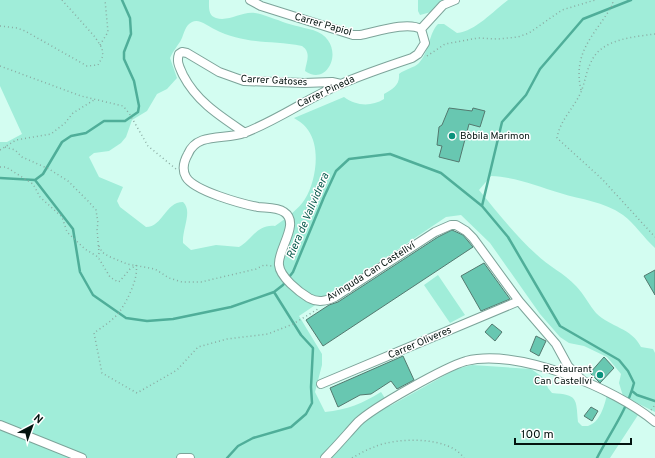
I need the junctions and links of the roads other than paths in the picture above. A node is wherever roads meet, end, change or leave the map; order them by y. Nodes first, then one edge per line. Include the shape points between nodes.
1 (250, 0) edge
2 (455, 0) edge
3 (421, 29) junction
4 (341, 84) junction
5 (244, 133) junction
6 (279, 266) joint
7 (519, 301) junction
8 (560, 351) junction
9 (564, 361) junction
10 (557, 372) junction
11 (582, 380) junction
12 (321, 384) dead end
13 (655, 422) edge
14 (0, 425) edge
15 (82, 458) edge
16 (181, 458) edge
17 (190, 458) edge
18 (325, 458) edge

1 - 3 street, Carrer Papiol via 260,6 353,35 407,25
2 - 3 street via 444,5
3 - 4 street, Carrer Pineda via 425,43 418,54
4 - 5 street, Carrer Pineda
4 - 5 street, Carrer Gatoses via 244,81 219,72 187,53 179,54 178,63 181,70 200,100
5 - 6 street, Carrer Pineda via 198,142 188,152 184,171 192,184 202,189 287,214 290,217 290,227
6 - 7 street, Avinguda Can Castellví via 291,283 313,300 327,301 435,232 453,225 466,231 481,246
7 - 8 street, Avinguda Can Castellví
7 - 12 street, Carrer Oliveres
8 - 9 street, Avinguda Can Castellví
8 - 10 street via 561,359
9 - 10 street via 564,367
9 - 11 street, Avinguda Can Castellví
10 - 11 street
10 - 18 street via 521,362 466,361 371,412
11 - 13 street via 635,408
14 - 15 street
16 - 17 street

